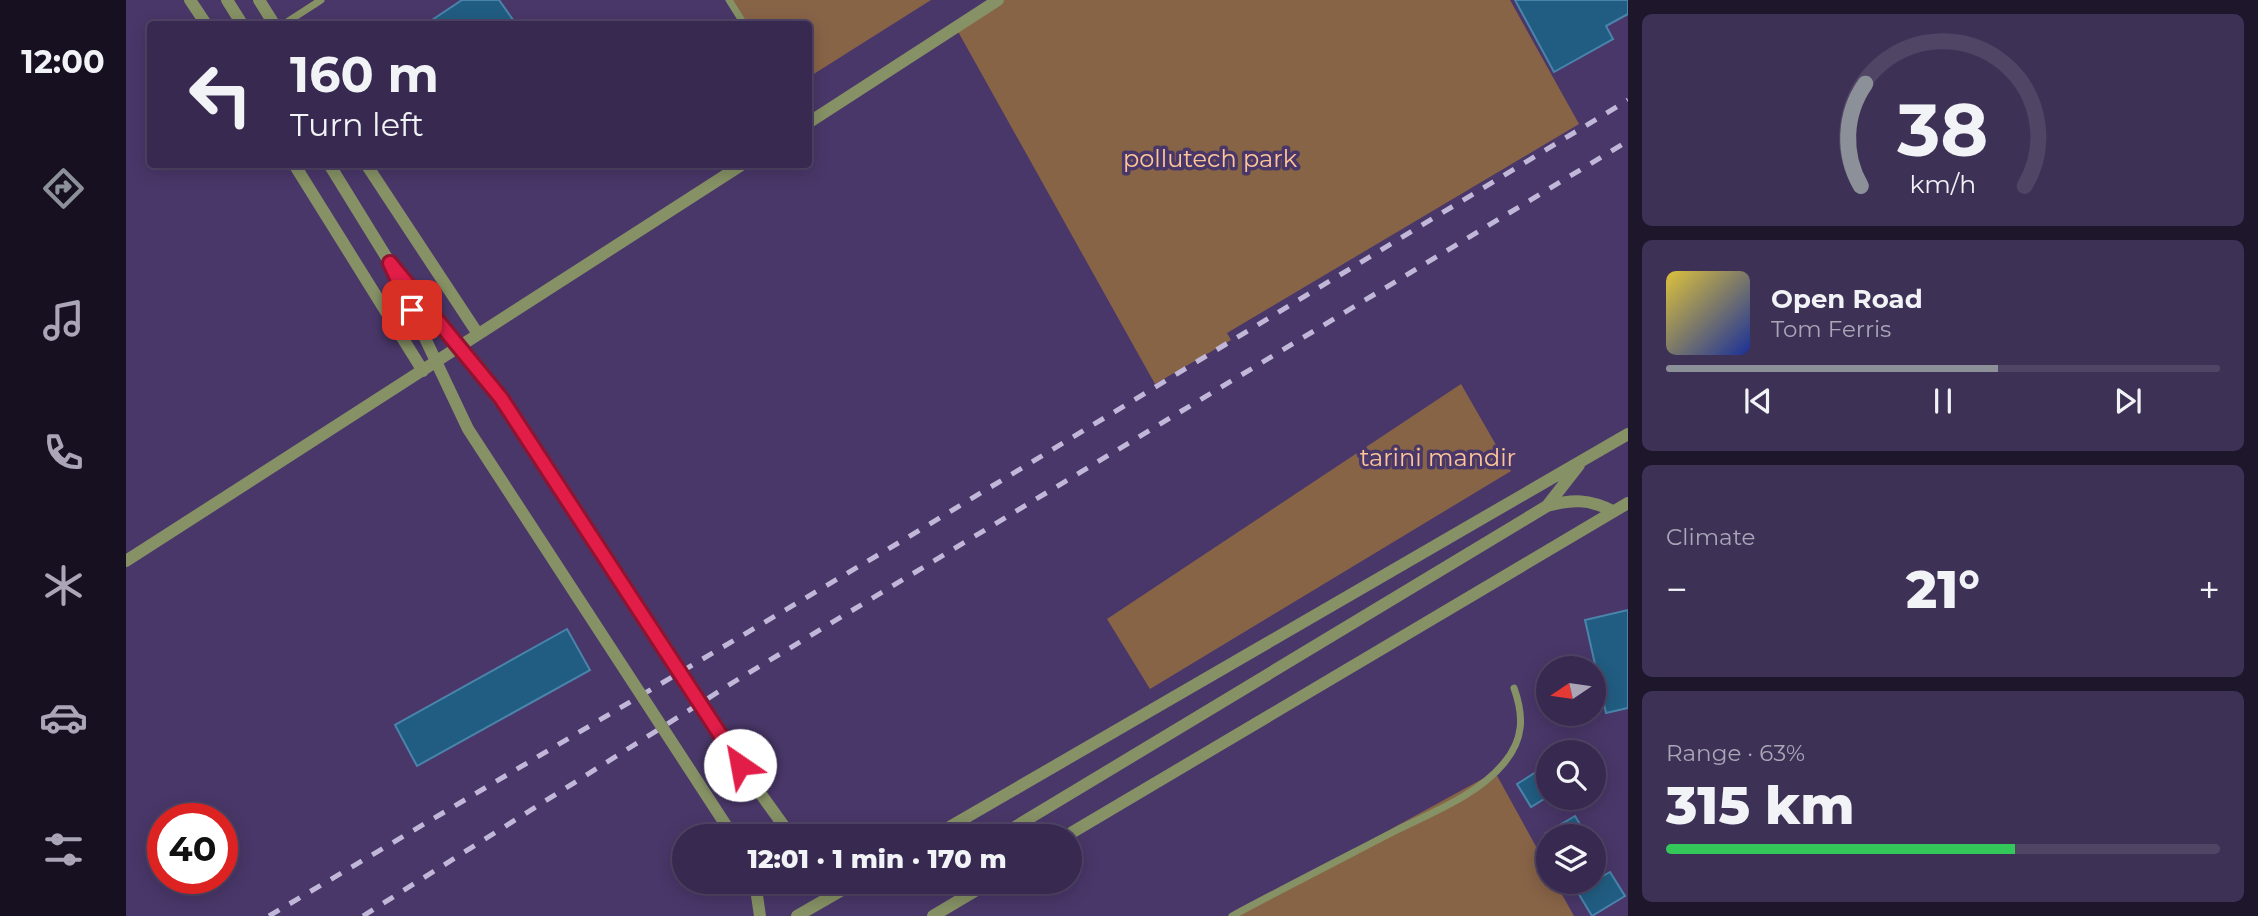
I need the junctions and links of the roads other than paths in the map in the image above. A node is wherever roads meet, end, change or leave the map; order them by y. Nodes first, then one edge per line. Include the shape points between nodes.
1 (191, 0) edge
2 (226, 0) edge
3 (259, 0) edge
4 (321, 0) edge
5 (729, 0) edge
6 (998, 0) edge
7 (204, 21) edge
8 (240, 21) edge
9 (272, 21) edge
10 (289, 21) edge
11 (742, 21) edge
12 (812, 119) edge
13 (296, 168) edge
14 (331, 168) edge
15 (369, 168) edge
16 (737, 168) edge
17 (390, 263) junction
18 (478, 334) junction
19 (423, 371) junction
20 (1628, 434) edge
21 (1584, 459) junction
22 (1628, 503) edge
23 (1547, 506) junction
24 (1613, 511) junction
25 (126, 561) edge
26 (1514, 688) dead end
27 (725, 824) edge
28 (782, 824) edge
29 (955, 824) edge
30 (1020, 824) edge
31 (1082, 826) edge
32 (757, 894) edge
33 (835, 894) edge
34 (970, 894) edge
35 (1236, 915) edge
36 (760, 916) edge
37 (797, 916) edge
38 (933, 916) edge

1 - 7 street
2 - 8 street
3 - 9 street
4 - 10 street
5 - 11 street
6 - 12 street
13 - 19 street
14 - 17 street
15 - 18 street
16 - 18 street
17 - 27 street, bridge via 468,429
17 - 28 street, bridge via 501,398
18 - 19 street
19 - 25 street
20 - 21 street
21 - 23 street
21 - 29 street
22 - 24 street
23 - 24 street via 1582,499
23 - 30 street
24 - 31 street
26 - 35 street via 1522,710 1520,734 1504,763 1489,778 1441,808
32 - 36 street
33 - 37 street
34 - 38 street

